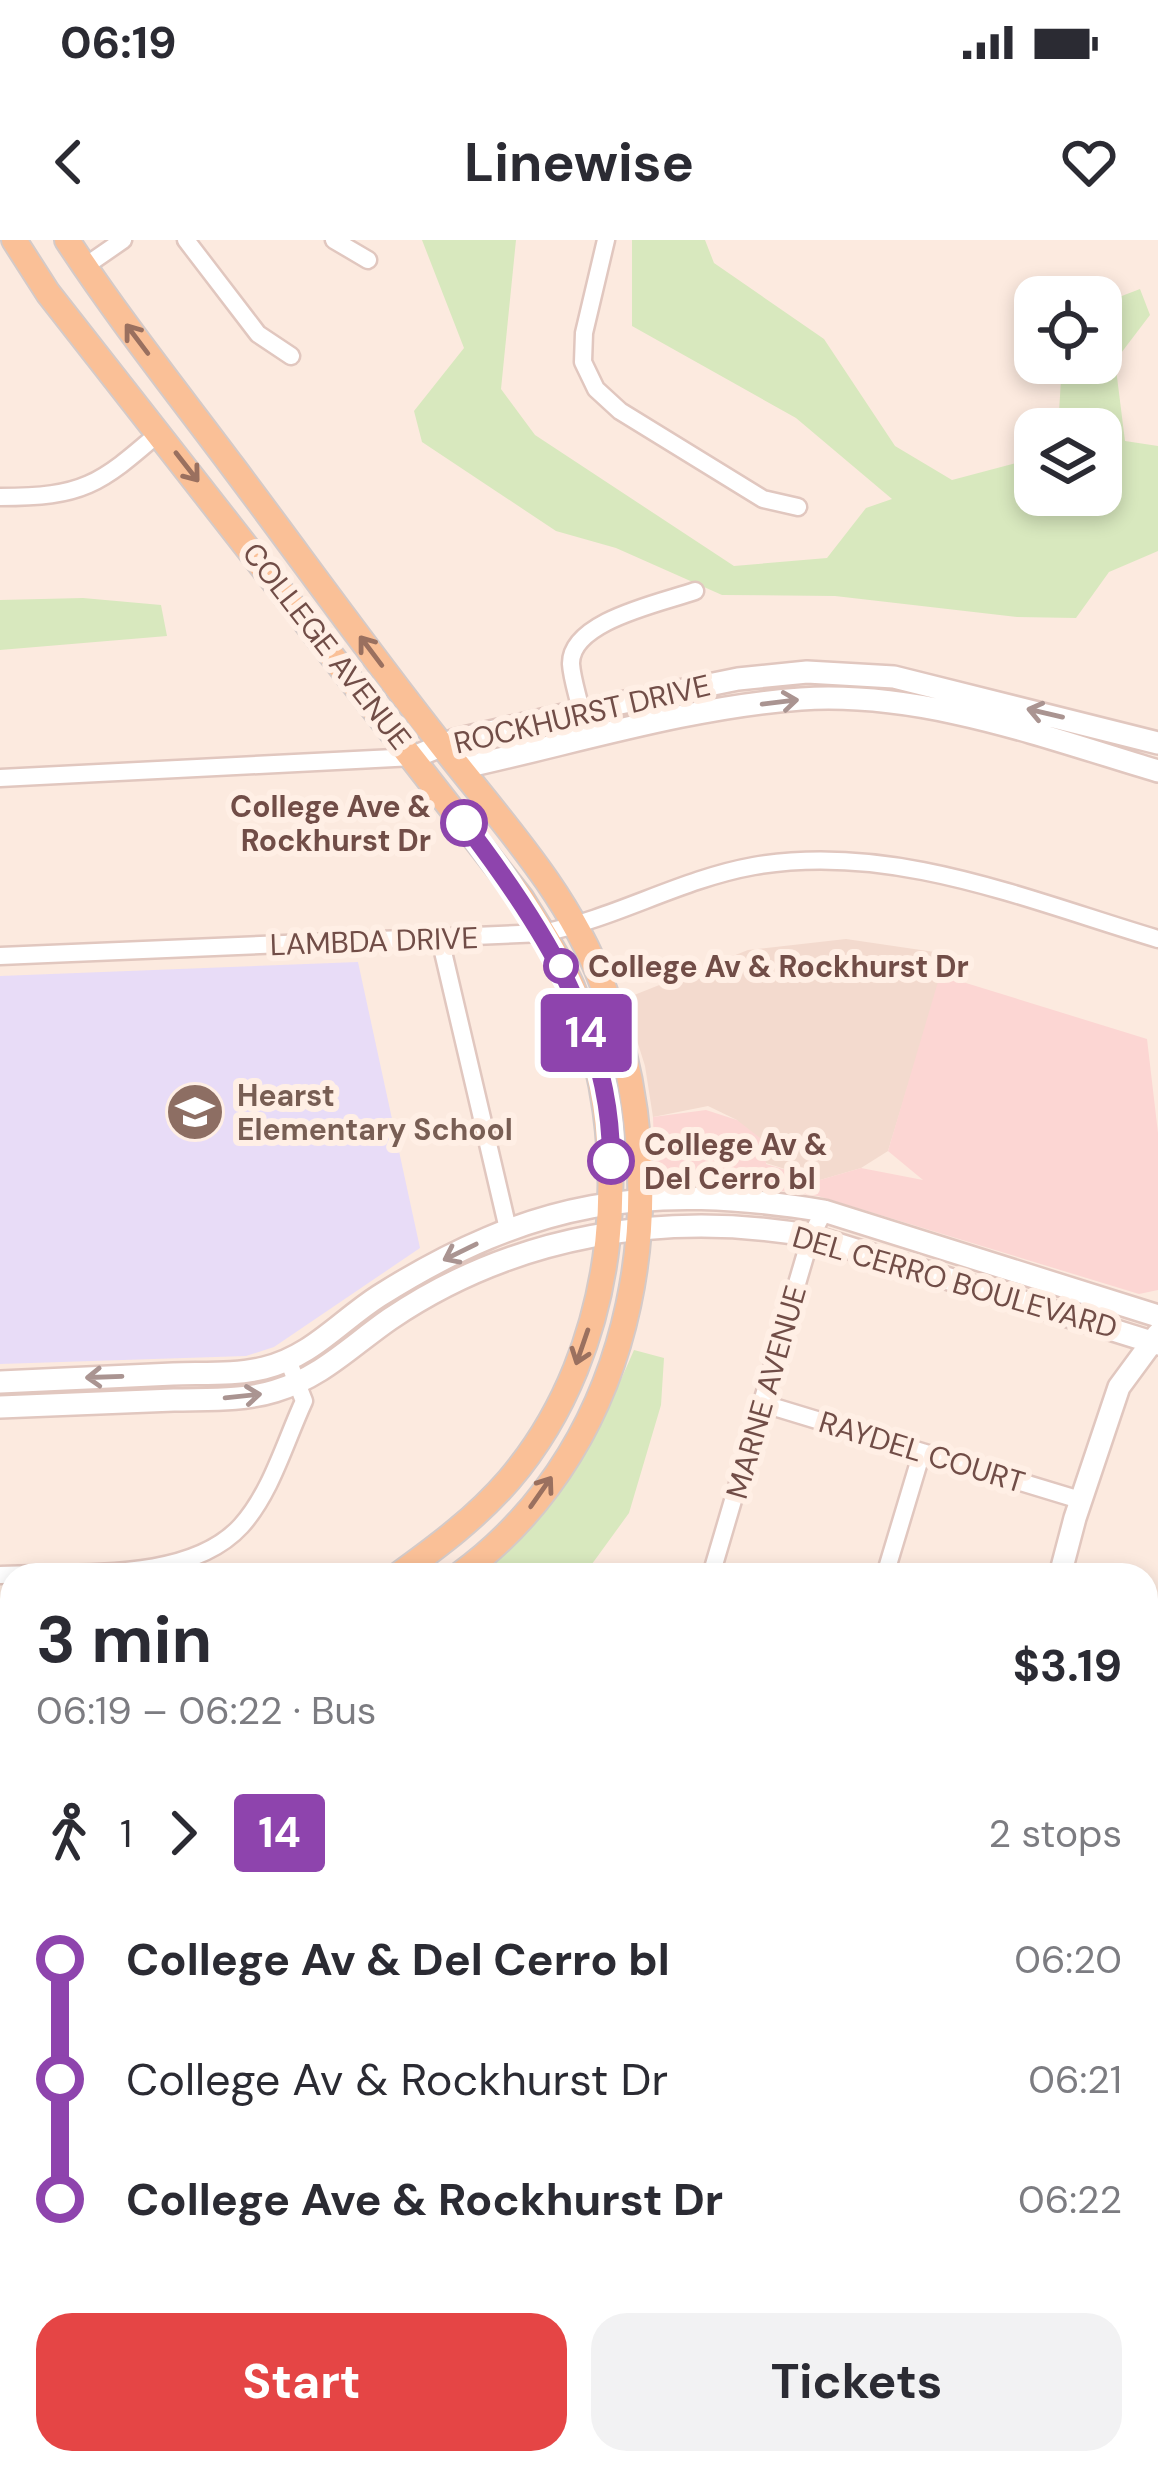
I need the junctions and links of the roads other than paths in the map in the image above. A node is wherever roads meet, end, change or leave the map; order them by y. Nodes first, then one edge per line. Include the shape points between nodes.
1 (14, 240) edge
2 (67, 240) edge
3 (123, 240) edge
4 (186, 240) edge
5 (334, 240) edge
6 (606, 240) edge
7 (368, 260) dead end
8 (84, 267) junction
9 (291, 356) dead end
10 (160, 432) junction
11 (0, 497) edge
12 (799, 507) dead end
13 (695, 591) dead end
14 (581, 711) junction
15 (1158, 743) edge
16 (441, 745) junction
17 (414, 757) junction
18 (460, 768) junction
19 (1158, 771) edge
20 (0, 778) edge
21 (574, 927) junction
22 (543, 933) junction
23 (440, 939) junction
24 (1158, 939) edge
25 (0, 956) edge
26 (640, 1198) junction
27 (610, 1201) junction
28 (824, 1211) junction
29 (508, 1229) junction
30 (640, 1230) junction
31 (608, 1234) junction
32 (812, 1236) junction
33 (1158, 1316) edge
34 (1156, 1340) edge
35 (288, 1360) junction
36 (0, 1382) edge
37 (299, 1383) junction
38 (764, 1404) junction
39 (0, 1407) edge
40 (922, 1452) junction
41 (1081, 1500) junction
42 (177, 1563) edge
43 (414, 1563) edge
44 (472, 1563) edge
45 (714, 1563) edge
46 (889, 1563) edge
47 (1062, 1563) edge

1 - 10 main road, COLLEGE AVENUE
2 - 8 main road, COLLEGE AVENUE
3 - 8 street
4 - 9 street via 258,334
5 - 7 street
6 - 12 street via 584,333 583,362 596,388 763,499
16 -> 8 main road, COLLEGE AVENUE
10 - 11 street via 91,486 54,497
10 -> 17 main road, COLLEGE AVENUE
13 - 14 street via 593,626 571,661
15 -> 14 street, ROCKHURST DRIVE via 893,676 739,679
14 - 16 street, ROCKHURST DRIVE
16 - 17 street, ROCKHURST DRIVE
16 - 18 main road, COLLEGE AVENUE
17 - 20 street, ROCKHURST DRIVE
17 - 22 main road, COLLEGE AVENUE
18 -> 19 street, ROCKHURST DRIVE via 727,708 805,699 990,722
18 - 21 main road, COLLEGE AVENUE
21 - 22 street, LAMBDA DRIVE
21 - 24 street, LAMBDA DRIVE via 753,866 840,858 931,872
21 - 26 main road, COLLEGE AVENUE via 602,982 624,1059
22 - 23 street, LAMBDA DRIVE
22 - 27 main road, COLLEGE AVENUE via 572,986 598,1072 611,1141
23 - 25 street, LAMBDA DRIVE
23 - 29 street
26 - 27 street, DEL CERRO BOULEVARD
26 - 28 street, DEL CERRO BOULEVARD
26 - 30 main road, COLLEGE AVENUE
27 - 29 street, DEL CERRO BOULEVARD
27 - 31 main road, COLLEGE AVENUE
28 - 32 street, MARNE AVENUE
28 - 33 street, DEL CERRO BOULEVARD
29 -> 35 street, DEL CERRO BOULEVARD via 376,1298
30 - 31 street, DEL CERRO BOULEVARD
30 - 32 street, DEL CERRO BOULEVARD via 705,1224
44 -> 30 main road, COLLEGE AVENUE via 533,1506 602,1396 632,1295
31 - 37 street, DEL CERRO BOULEVARD via 518,1253 466,1276
31 -> 43 main road, COLLEGE AVENUE via 591,1322 548,1426 462,1528
32 - 34 street, DEL CERRO BOULEVARD
32 - 38 street, MARNE AVENUE
34 - 41 street via 1119,1387
35 -> 36 street, DEL CERRO BOULEVARD via 242,1372
35 - 37 street
39 -> 37 street, DEL CERRO BOULEVARD via 244,1397
37 - 42 street via 304,1401 260,1500 239,1528
38 - 40 street, RAYDEL COURT
38 - 45 street, MARNE AVENUE
40 - 41 street, RAYDEL COURT
40 - 46 street
41 - 47 street

